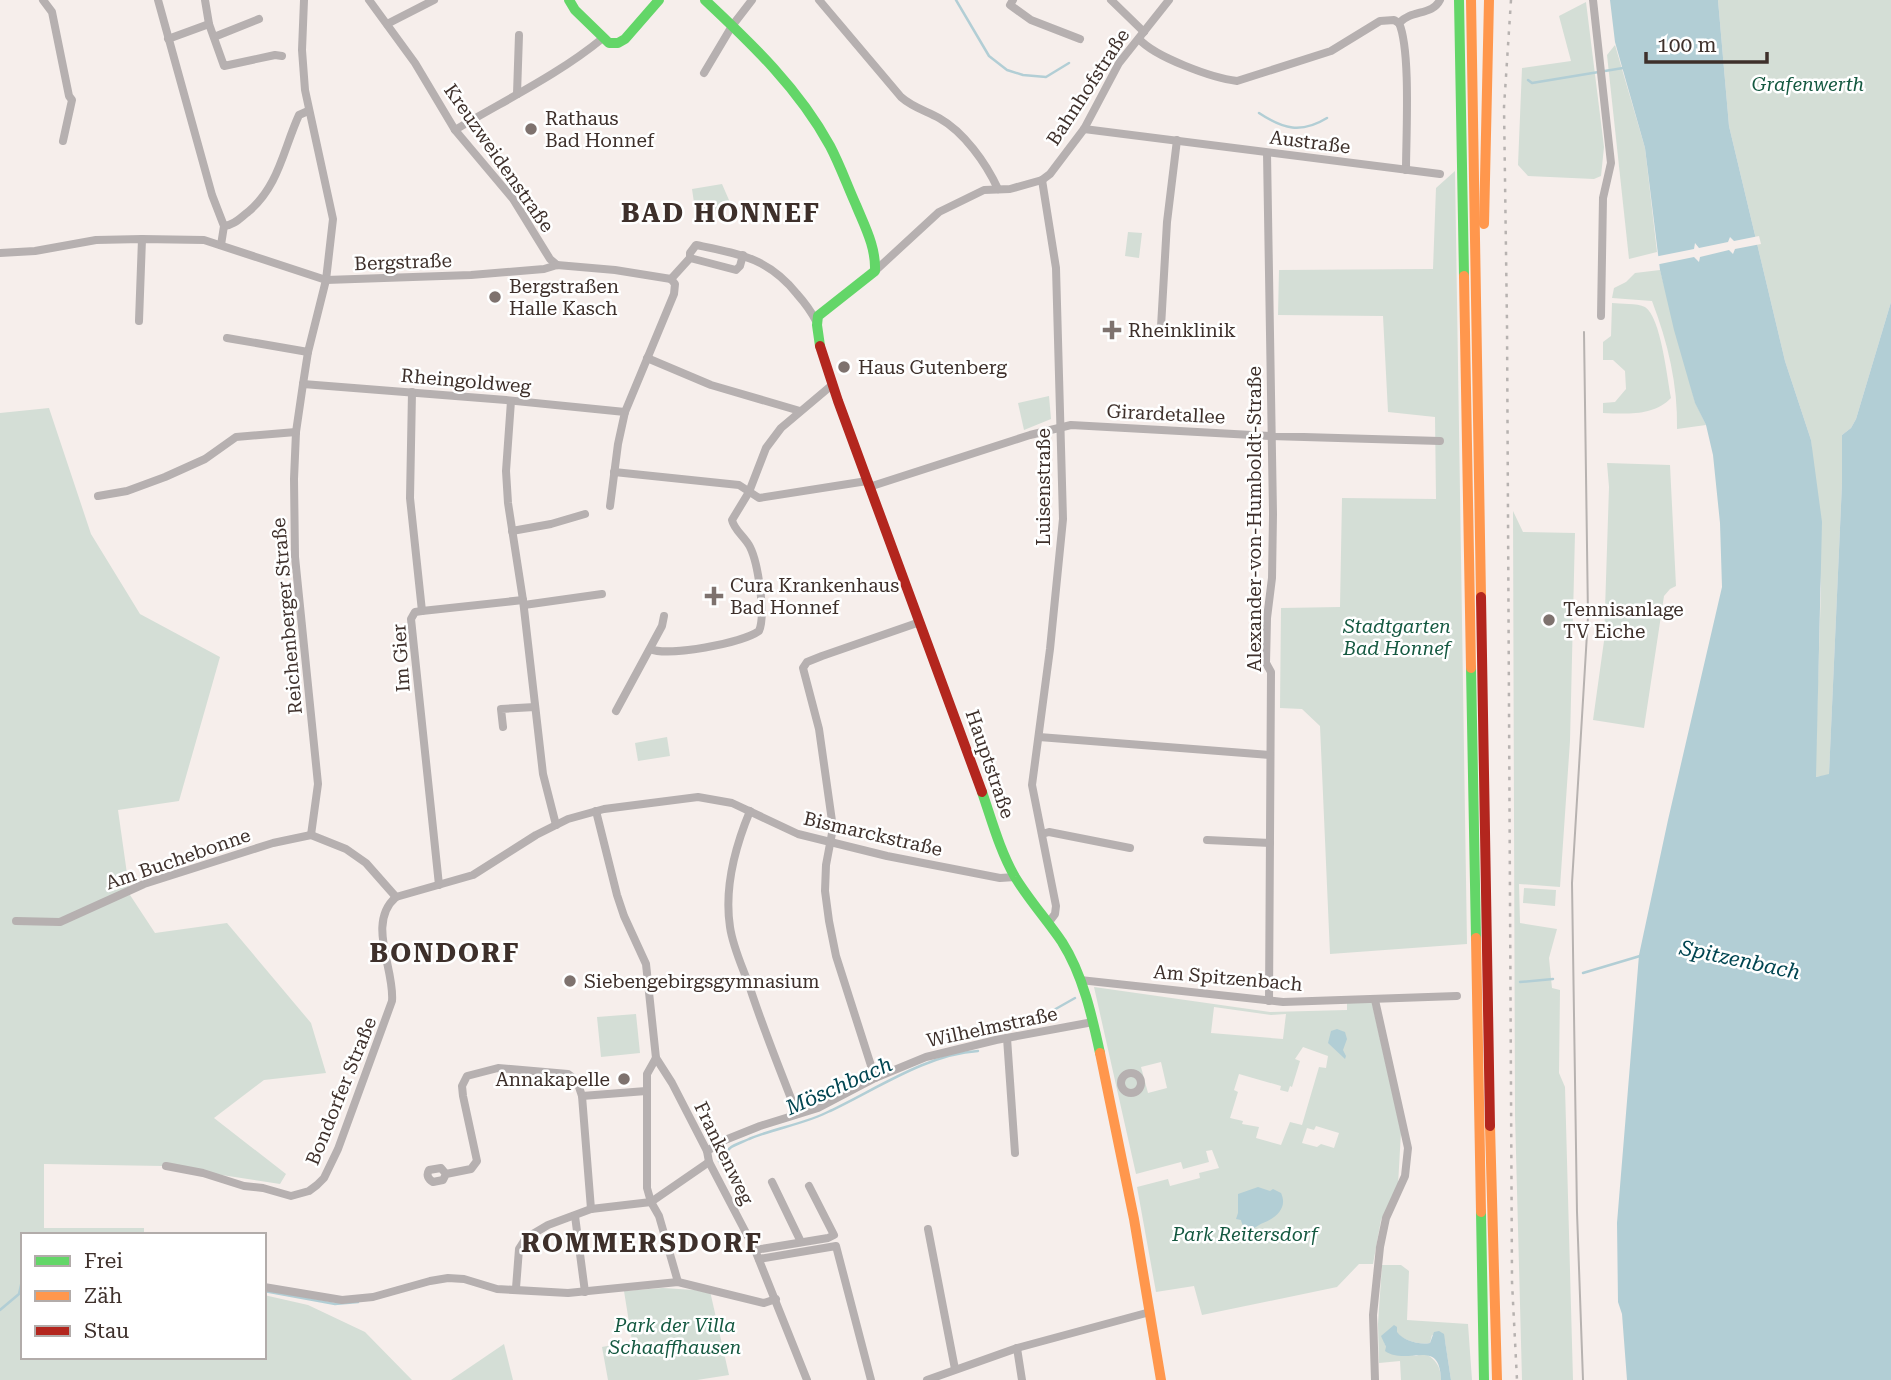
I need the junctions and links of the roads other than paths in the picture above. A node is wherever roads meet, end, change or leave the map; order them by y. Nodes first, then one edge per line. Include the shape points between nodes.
1 (43, 0) edge
2 (158, 0) edge
3 (205, 0) edge
4 (304, 0) edge
5 (369, 0) edge
6 (435, 0) edge
7 (569, 0) edge
8 (659, 0) edge
9 (705, 0) edge
10 (752, 0) edge
11 (819, 0) edge
12 (1111, 0) edge
13 (1169, 0) edge
14 (1440, 0) edge
15 (1459, 0) edge
16 (1471, 0) edge
17 (1489, 0) edge
18 (1593, 0) edge
19 (1012, 2) edge
20 (259, 19) dead end
21 (1399, 23) junction
22 (209, 24) junction
23 (387, 24) junction
24 (732, 26) junction
25 (519, 35) dead end
26 (1141, 36) junction
27 (214, 37) junction
28 (603, 38) junction
29 (1080, 38) dead end
30 (168, 39) junction
31 (282, 56) dead end
32 (704, 73) dead end
33 (517, 94) junction
34 (308, 111) junction
35 (1084, 129) junction
36 (455, 130) junction
37 (1177, 140) junction
38 (63, 141) dead end
39 (1267, 153) junction
40 (1406, 170) junction
41 (1440, 174) dead end
42 (1042, 180) junction
43 (998, 189) junction
44 (225, 226) junction
45 (142, 239) junction
46 (221, 245) junction
47 (0, 253) edge
48 (743, 255) junction
49 (690, 258) junction
50 (881, 260) junction
51 (557, 265) junction
52 (671, 279) junction
53 (326, 280) junction
54 (1476, 302) junction
55 (1601, 316) dead end
56 (139, 321) dead end
57 (816, 321) junction
58 (1161, 327) dead end
59 (227, 338) dead end
60 (308, 352) junction
61 (647, 358) junction
62 (303, 384) junction
63 (832, 385) junction
64 (412, 392) junction
65 (511, 401) junction
66 (800, 411) junction
67 (625, 412) junction
68 (1059, 427) junction
69 (296, 432) junction
70 (1270, 436) junction
71 (1440, 441) dead end
72 (614, 472) junction
73 (868, 484) junction
74 (749, 492) junction
75 (98, 496) dead end
76 (610, 506) dead end
77 (585, 514) dead end
78 (512, 531) junction
79 (603, 594) dead end
80 (523, 603) junction
81 (422, 611) junction
82 (664, 616) dead end
83 (920, 621) junction
84 (650, 649) junction
85 (535, 707) junction
86 (616, 711) dead end
87 (503, 727) dead end
88 (1039, 737) junction
89 (1270, 755) junction
90 (596, 811) junction
91 (750, 811) junction
92 (556, 825) junction
93 (1042, 834) junction
94 (311, 835) junction
95 (1207, 840) dead end
96 (829, 842) junction
97 (1270, 843) junction
98 (1130, 848) dead end
99 (1015, 877) junction
100 (439, 885) junction
101 (396, 897) junction
102 (16, 921) dead end
103 (1049, 922) junction
104 (1080, 980) junction
105 (1457, 996) dead end
106 (1375, 1000) junction
107 (1269, 1001) junction
108 (1093, 1022) junction
109 (1007, 1038) junction
110 (656, 1058) junction
111 (875, 1078) junction
112 (646, 1091) junction
113 (582, 1096) junction
114 (797, 1114) junction
115 (707, 1152) junction
116 (1015, 1153) dead end
117 (709, 1162) junction
118 (166, 1166) dead end
119 (446, 1174) dead end
120 (772, 1182) dead end
121 (809, 1186) dead end
122 (651, 1202) junction
123 (591, 1209) junction
124 (575, 1216) junction
125 (928, 1229) dead end
126 (801, 1242) junction
127 (755, 1250) junction
128 (759, 1259) junction
129 (678, 1282) junction
130 (266, 1287) edge
131 (516, 1289) junction
132 (585, 1292) junction
133 (776, 1299) junction
134 (1150, 1312) junction
135 (1017, 1348) junction
136 (955, 1369) junction
137 (807, 1380) edge
138 (871, 1380) edge
139 (927, 1380) edge
140 (1022, 1380) edge
141 (1161, 1380) edge
142 (1375, 1380) edge
143 (1484, 1380) edge
144 (1497, 1380) edge

1 - 38 street via 52,12 72,100
2 - 30 street
3 - 22 street
4 - 34 street, Reichenberger Straße via 303,78
5 - 23 street, Kreuzweidenstraße
6 - 23 street
7 - 28 main road
8 - 28 main road via 625,39 609,43
9 - 24 main road
10 - 24 street
11 - 43 street via 901,97 960,134
12 - 26 street
13 - 26 street, Bahnhofstraße
14 - 21 street via 1431,10 1411,13
15 - 143 main road
16 - 54 main road
17 - 54 main road via 1485,194
18 - 55 street via 1611,163 1603,198
19 - 29 street via 1031,20
20 - 27 street
21 - 26 street via 1380,21 1331,51 1237,81 1153,51
21 - 40 street via 1405,73
22 - 27 street
22 - 30 street
23 - 36 street, Kreuzweidenstraße
24 - 32 street
24 - 50 main road via 792,92 830,146
25 - 33 street
26 - 35 street, Bahnhofstraße via 1119,63
27 - 31 street via 224,66
28 - 33 street
30 - 44 street
33 - 36 street
34 - 44 street via 299,115 290,133 271,187 257,204
34 - 53 street, Reichenberger Straße via 333,219
35 - 37 street, Austraße
35 - 42 street, Bahnhofstraße via 1059,165
36 - 51 street, Kreuzweidenstraße via 513,199
37 - 39 street, Austraße
37 - 58 street
39 - 40 street, Austraße
39 - 70 street, Alexander-von-Humboldt-Straße
40 - 41 street, Austraße
42 - 43 street
42 - 68 street, Luisenstraße via 1056,268
43 - 50 street via 984,190 939,212 901,249
44 - 46 street
45 - 46 street, Bergstraße via 204,240
45 - 47 street, Bergstraße via 96,240
45 - 56 street
46 - 53 street, Bergstraße
48 - 49 street, Hauptstraße via 696,245
48 - 49 street via 736,270
48 - 57 street, Hauptstraße via 779,273
49 - 52 street
50 - 57 main road via 875,271
51 - 52 street, Bergstraße
51 - 53 street, Bergstraße via 471,275
52 - 61 street via 674,294
53 - 60 street, Reichenberger Straße
54 - 144 main road
57 - 63 main road, Hauptstraße
59 - 60 street
60 - 62 street, Reichenberger Straße
61 - 66 street via 711,385
61 - 67 street
62 - 64 street, Rheingoldweg
62 - 69 street, Reichenberger Straße
63 - 66 street
63 - 73 main road, Hauptstraße
64 - 65 street, Rheingoldweg
64 - 81 street, Im Gier via 410,498
65 - 67 street, Rheingoldweg
65 - 78 street via 506,471
66 - 74 street via 766,448
67 - 72 street
68 - 70 street, Girardetallee
68 - 73 street, Girardetallee
68 - 88 street, Luisenstraße via 1063,519
69 - 75 street via 236,437 205,459 165,477
69 - 94 street, Reichenberger Straße via 295,557 318,785
70 - 71 street, Girardetallee
70 - 89 street, Alexander-von-Humboldt-Straße via 1272,578 1266,652
72 - 74 street, Girardetallee via 739,485
72 - 76 street
73 - 74 street, Girardetallee via 762,498
73 - 83 main road, Hauptstraße
74 - 84 street via 732,524 747,541 755,561 762,620 759,631 710,647
77 - 78 street
78 - 80 street
79 - 80 street
80 - 81 street
80 - 85 street
81 - 100 street, Im Gier via 411,619
82 - 84 street
83 - 96 street via 814,659 803,668 819,729 833,828
83 - 99 main road, Hauptstraße
84 - 86 street
85 - 87 street via 501,709
85 - 92 street via 543,774
88 - 89 street
88 - 93 street, Luisenstraße via 1032,785
89 - 97 street, Alexander-von-Humboldt-Straße
90 - 91 street, Bismarckstraße via 698,797
90 - 92 street, Bismarckstraße
90 - 110 street via 620,905 646,964
91 - 96 street, Bismarckstraße via 798,834
91 - 114 street via 736,849 730,927
92 - 100 street, Bismarckstraße via 473,875
93 - 98 street
93 - 103 street, Luisenstraße via 1056,906
94 - 101 street via 366,863
94 - 102 street, Am Buchebonne via 144,884 60,922
95 - 97 street
96 - 99 street, Bismarckstraße via 1000,878
96 - 111 street via 825,891 831,933
97 - 107 street, Alexander-von-Humboldt-Straße
99 - 103 main road, Hauptstraße
100 - 101 street, Bismarckstraße
101 - 118 street, Bondorfer Straße via 382,929 392,1001 324,1178 309,1191 291,1196
103 - 104 main road, Hauptstraße
104 - 107 street, Am Spitzenbach
104 - 108 main road, Hauptstraße
105 - 106 street, Am Spitzenbach
106 - 107 street, Am Spitzenbach
106 - 142 street via 1408,1148 1405,1176 1386,1218 1380,1247 1373,1315
108 - 109 street, Wilhelmstraße
108 - 134 main road, Hauptstraße
109 - 111 street, Wilhelmstraße via 926,1057
109 - 116 street
110 - 112 street via 647,1074
110 - 115 street, Frankenweg
111 - 114 street, Wilhelmstraße
112 - 113 street
112 - 122 street
113 - 119 street via 578,1082 568,1074 498,1068 467,1076 463,1096 477,1160 471,1169
113 - 123 street
114 - 115 street, Wilhelmstraße via 725,1140
115 - 117 street, Frankenweg
117 - 122 street
117 - 127 street, Frankenweg
120 - 126 street
121 - 126 street via 834,1235
122 - 123 street
122 - 129 street
123 - 124 street
124 - 131 street via 526,1238 519,1248
124 - 132 street
125 - 136 street
126 - 127 street
127 - 128 street, Frankenweg
128 - 133 street, Frankenweg
128 - 138 street via 836,1246
129 - 132 street
129 - 133 street via 764,1303
130 - 131 street via 342,1300 448,1278
131 - 132 street
133 - 137 street, Frankenweg
134 - 135 street
134 - 141 main road, Hauptstraße
135 - 136 street
135 - 140 street
136 - 139 street

